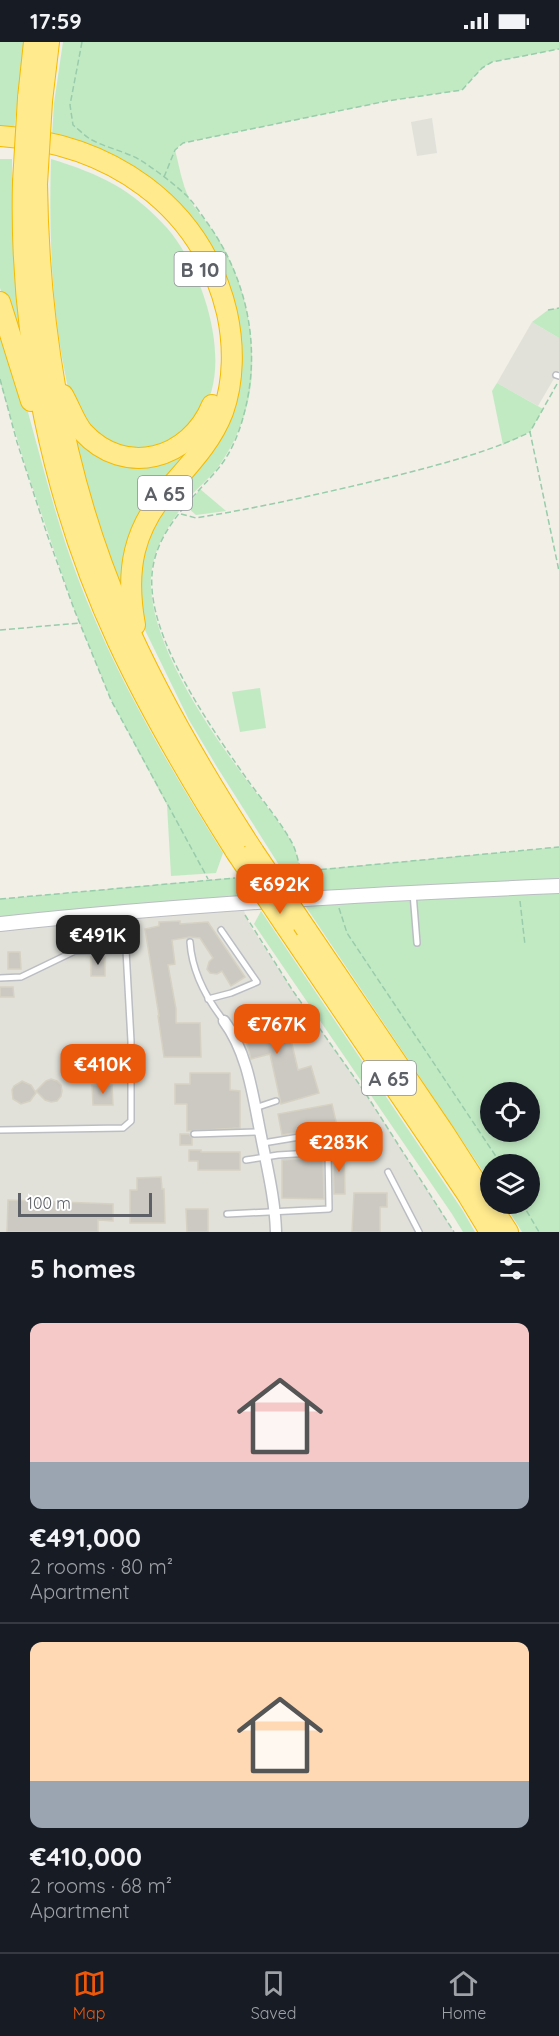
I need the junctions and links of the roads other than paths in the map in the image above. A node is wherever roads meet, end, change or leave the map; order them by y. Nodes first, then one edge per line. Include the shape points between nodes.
1 (34, 42) edge
2 (49, 42) edge
3 (35, 99) junction
4 (0, 136) edge
5 (0, 146) edge
6 (30, 183) junction
7 (0, 302) edge
8 (230, 339) joint
9 (52, 376) junction
10 (214, 402) joint
11 (53, 456) junction
12 (141, 657) junction
13 (245, 852) junction
14 (559, 886) edge
15 (412, 892) junction
16 (126, 911) junction
17 (0, 924) edge
18 (221, 930) dead end
19 (190, 942) dead end
20 (417, 943) dead end
21 (126, 950) junction
22 (0, 978) edge
23 (208, 999) junction
24 (224, 1022) joint
25 (276, 1101) dead end
26 (255, 1108) junction
27 (354, 1128) dead end
28 (0, 1130) edge
29 (260, 1132) junction
30 (194, 1134) dead end
31 (262, 1143) junction
32 (266, 1158) junction
33 (246, 1160) dead end
34 (388, 1172) dead end
35 (275, 1210) junction
36 (227, 1214) dead end
37 (276, 1232) edge
38 (419, 1232) edge
39 (490, 1232) edge
40 (508, 1232) edge

1 - 3 highway, A 65
2 - 3 highway, A 65
3 - 6 highway, A 65, bridge
4 - 8 highway, B 10 via 86,153 117,167 157,195 188,228 208,262 224,301
5 - 10 highway, B 10 via 44,152 89,166 129,187 177,232 202,274 218,324 220,364
6 - 9 highway, A 65
6 - 11 highway, A 65 via 25,266 31,334
7 - 11 highway, A 65 via 38,425
8 - 12 highway, A 65 via 229,387 216,427 194,460 154,506 138,538 131,566 131,599
9 - 10 highway, A 65 via 83,432 109,451 136,458 159,455 182,444 197,431
9 - 12 highway, A 65 via 84,511
11 - 13 highway, A 65 via 83,554 117,640 153,713
12 - 13 highway, A 65
13 - 39 highway, A 65, bridge via 285,925
13 - 40 highway, A 65, bridge via 306,928
14 - 15 street
15 - 16 street
15 - 20 lane
16 - 17 street
16 - 21 lane
18 - 23 lane via 257,982
19 - 23 lane via 191,960
21 - 22 lane via 75,951 21,977
21 - 28 lane via 131,1121 123,1128
23 - 24 lane
24 - 26 street via 240,1048
25 - 26 lane
26 - 29 street
27 - 31 lane
29 - 30 lane
29 - 31 street
31 - 32 street
32 - 33 lane
32 - 35 street
32 - 35 lane via 328,1152 329,1209
34 - 38 lane
35 - 36 lane
35 - 37 street

